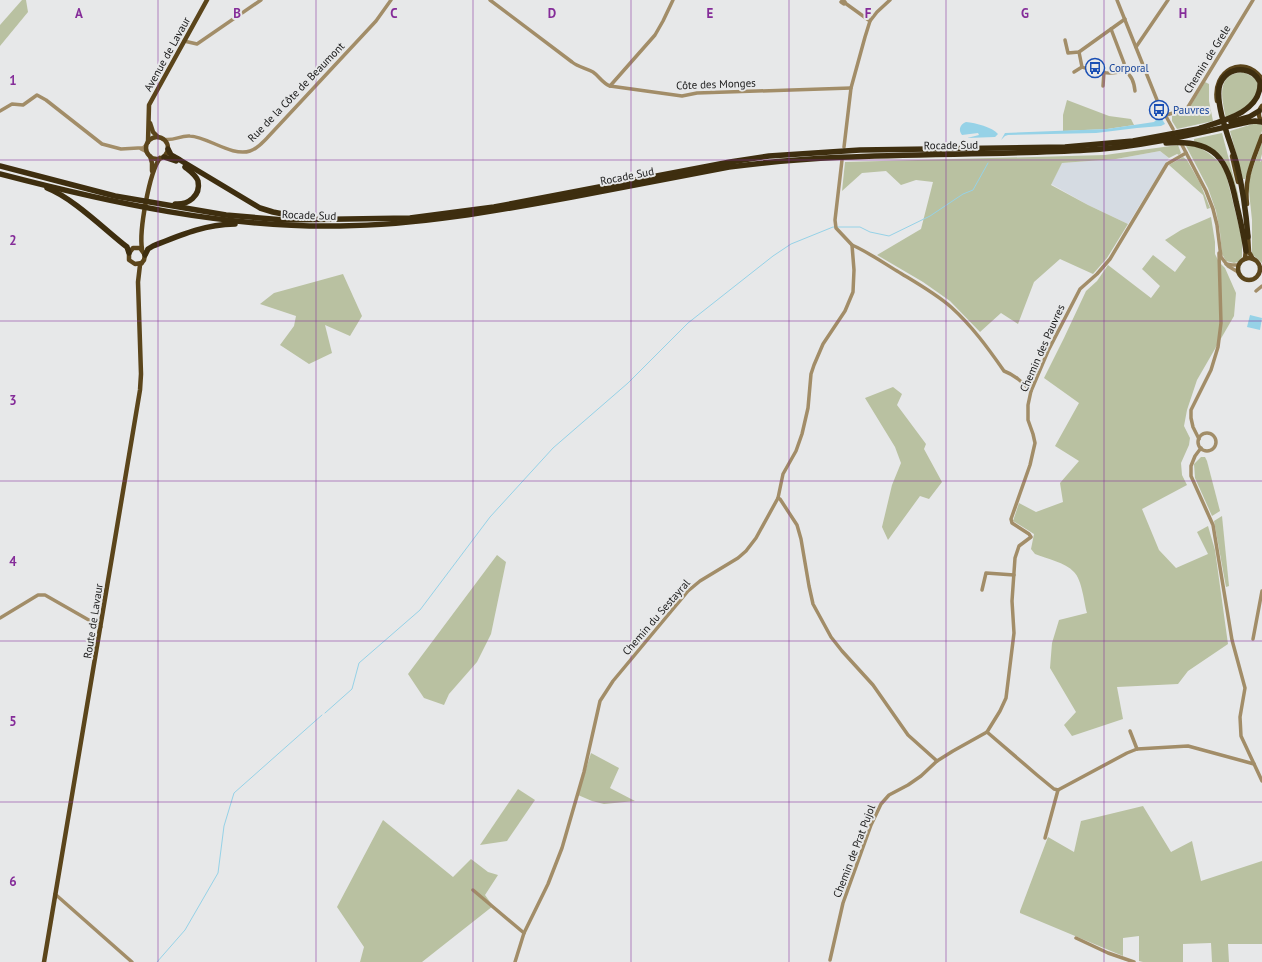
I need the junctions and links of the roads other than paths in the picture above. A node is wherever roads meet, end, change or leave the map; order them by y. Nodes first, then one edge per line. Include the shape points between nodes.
1 (207, 0) edge
2 (261, 0) edge
3 (391, 0) edge
4 (490, 0) edge
5 (673, 0) edge
6 (889, 0) edge
7 (1117, 0) edge
8 (1168, 0) edge
9 (1253, 0) edge
10 (845, 3) dead end
11 (1125, 19) junction
12 (870, 20) junction
13 (1117, 24) junction
14 (1128, 28) junction
15 (1111, 29) junction
16 (1065, 40) dead end
17 (184, 41) junction
18 (1136, 46) junction
19 (1079, 52) junction
20 (1068, 53) junction
21 (1063, 54) dead end
22 (1082, 67) junction
23 (1124, 70) junction
24 (1074, 72) dead end
25 (1104, 72) junction
26 (1262, 79) edge
27 (610, 86) junction
28 (1103, 86) dead end
29 (851, 88) junction
30 (1135, 91) dead end
31 (1260, 109) edge
32 (0, 111) edge
33 (1166, 115) junction
34 (148, 118) junction
35 (1233, 121) junction
36 (1262, 122) edge
37 (1213, 126) junction
38 (1173, 129) dead end
39 (1262, 136) edge
40 (158, 137) junction
41 (163, 139) junction
42 (173, 140) junction
43 (148, 143) junction
44 (1182, 145) dead end
45 (1133, 146) junction
46 (844, 147) dead end
47 (138, 148) junction
48 (168, 148) junction
49 (1186, 153) junction
50 (148, 154) junction
51 (162, 158) junction
52 (842, 160) dead end
53 (0, 166) edge
54 (0, 174) edge
55 (152, 175) junction
56 (34, 183) junction
57 (156, 204) junction
58 (328, 220) junction
59 (261, 223) junction
60 (142, 231) junction
61 (1248, 237) junction
62 (852, 245) junction
63 (131, 251) junction
64 (1246, 251) junction
65 (144, 252) junction
66 (1220, 253) junction
67 (1245, 259) junction
68 (1253, 259) junction
69 (142, 262) junction
70 (133, 263) junction
71 (1226, 264) junction
72 (1239, 265) junction
73 (1261, 266) edge
74 (1238, 272) junction
75 (1260, 272) edge
76 (138, 282) junction
77 (1262, 286) edge
78 (1256, 291) dead end
79 (1031, 391) junction
80 (1200, 437) junction
81 (1201, 448) junction
82 (778, 498) junction
83 (1014, 575) junction
84 (982, 590) dead end
85 (1262, 591) edge
86 (0, 618) edge
87 (101, 627) junction
88 (1253, 639) dead end
89 (987, 732) junction
90 (1130, 732) dead end
91 (1137, 748) junction
92 (937, 762) junction
93 (1254, 764) junction
94 (1262, 781) edge
95 (1058, 790) junction
96 (1045, 838) dead end
97 (473, 890) dead end
98 (56, 894) junction
99 (524, 933) junction
100 (1076, 938) dead end
101 (830, 960) dead end
102 (44, 962) edge
103 (132, 962) edge
104 (515, 962) edge
105 (1134, 962) edge

1 - 17 main road, Avenue de Lavaur
2 - 17 street via 197,44
3 - 42 street, Rue de la Côte de Beaumont via 376,21 257,148 243,152 191,136
4 - 27 street, Côte des Monges via 577,66 592,72
5 - 27 street via 655,35
6 - 12 street
7 - 11 street
8 - 18 street
9 - 33 street, Chemin de Grele via 1188,107
10 - 12 street
11 - 13 street
11 - 14 street
12 - 29 street
13 - 14 street via 1124,24
13 - 15 street
14 - 18 street
15 - 19 street
15 - 23 street via 1124,63
16 - 20 street
17 - 34 main road, Avenue de Lavaur via 149,105
18 - 33 street via 1157,100
19 - 20 street
19 - 22 street
20 - 21 street
22 - 24 street
22 - 25 street
23 - 25 street
23 - 30 street via 1130,75
25 - 28 street
26 - 64 main road via 1250,68 1238,67 1222,75 1216,90 1219,113 1243,201
27 - 29 street, Côte des Monges via 682,96 697,93
29 - 46 street
31 - 35 highway, Rocade Sud via 1249,117
31 - 36 main road
32 - 47 street via 12,104 23,105 37,95 102,144 121,149
33 - 38 street
34 - 40 main road
34 - 43 main road, Avenue de Lavaur
35 - 36 highway, Rocade Sud
35 - 37 highway, Rocade Sud
35 - 61 highway via 1254,107 1260,99 1258,79 1245,70 1235,70 1227,75 1220,84 1219,95 1245,200
37 - 45 highway, Rocade Sud
37 - 58 highway, Rocade Sud via 1133,141 1065,147 860,150 769,156 494,207 410,218
39 - 61 main road via 1246,186
40 - 41 main road
40 - 43 main road via 152,138
41 - 42 street, Rue de la Côte de Beaumont
41 - 48 main road
42 - 48 street
43 - 47 street via 143,148
43 - 50 main road
44 - 49 street
45 - 59 highway, Rocade Sud via 769,162 729,167 443,220 340,226
45 - 64 highway via 1188,142 1206,148 1220,158 1231,180
47 - 50 street
48 - 51 main road
48 - 58 highway via 171,155 260,208 293,216
49 - 66 street via 1213,209
49 - 79 street, Chemin des Pauvres via 1167,164 1110,259 1080,289
50 - 51 main road via 155,159
50 - 55 main road via 152,163
51 - 55 main road
51 - 57 highway via 178,162 191,171 198,181 197,192 194,198 181,205
52 - 62 street via 835,227
53 - 57 highway, Rocade Sud via 95,192
54 - 56 highway, Rocade Sud
55 - 60 main road
56 - 59 highway, Rocade Sud via 150,209
56 - 63 highway via 65,198
57 - 58 highway, Rocade Sud via 226,215 284,220
59 - 65 highway via 202,227
60 - 63 main road
60 - 65 main road
61 - 68 main road via 1249,252
62 - 79 street via 922,286 950,307 976,333 1004,371 1011,373
62 - 82 street, Chemin du Sestayral via 853,292 814,365 802,434 783,474
63 - 65 main road via 139,248
63 - 70 main road via 129,260
64 - 67 main road
65 - 69 main road
66 - 71 street
66 - 80 street via 1221,323 1218,347 1211,370 1191,410 1194,430
67 - 68 main road
67 - 72 main road
68 - 73 main road
69 - 70 main road
69 - 76 main road
70 - 76 main road
71 - 72 street
71 - 74 street
72 - 74 main road
73 - 75 main road
74 - 75 main road via 1242,278 1248,280 1254,279
76 - 87 main road, Route de Lavaur via 140,390
77 - 78 street
79 - 83 street, Chemin des Pauvres via 1028,420 1035,443 1011,519 1031,537 1017,550
80 - 81 street via 1198,443
80 - 81 street via 1207,433 1212,434 1216,442 1210,450
81 - 93 street via 1191,466 1191,476 1213,525 1232,640 1245,688 1241,732
82 - 92 street via 797,525 813,604 831,637 873,686 908,735
82 - 99 street, Chemin du Sestayral via 751,546 738,558 688,591 613,681 600,701 584,772 562,848
83 - 84 street via 986,573
83 - 89 street, Chemin des Pauvres via 1014,633 1010,675 1006,698
85 - 88 street
86 - 87 street via 38,596 45,596
87 - 98 main road, Route de Lavaur
89 - 92 street, Chemin de Prat Pujol
89 - 95 street
90 - 91 street
91 - 93 street via 1188,746
91 - 95 street
92 - 101 street, Chemin de Prat Pujol via 908,785 889,795 879,808 843,903
93 - 94 street
95 - 96 street
97 - 99 street
98 - 102 main road, Route de Lavaur
98 - 103 street
99 - 104 street, Chemin du Sestayral
100 - 105 street

